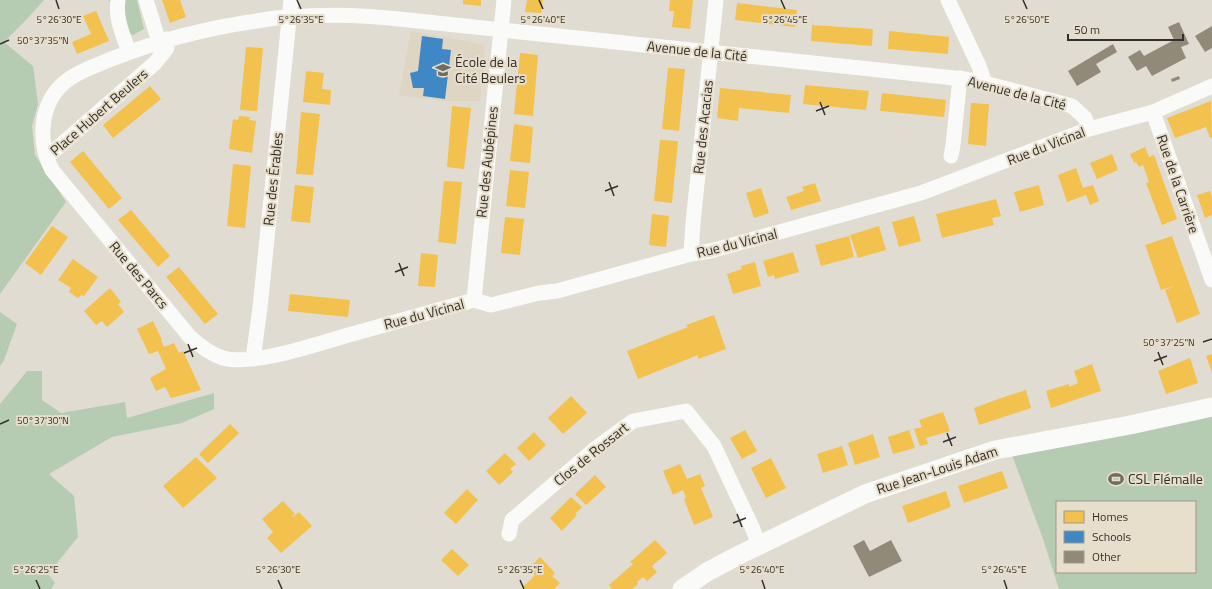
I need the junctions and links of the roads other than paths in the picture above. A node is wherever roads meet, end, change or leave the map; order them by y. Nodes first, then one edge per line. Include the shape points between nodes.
1 (118, 0) edge
2 (146, 0) edge
3 (291, 0) edge
4 (504, 0) edge
5 (716, 0) edge
6 (948, 0) edge
7 (289, 17) junction
8 (501, 30) junction
9 (163, 41) junction
10 (129, 52) junction
11 (710, 52) junction
12 (960, 78) junction
13 (985, 83) junction
14 (1212, 86) edge
15 (1153, 112) junction
16 (1089, 129) junction
17 (951, 156) dead end
18 (46, 157) junction
19 (691, 254) junction
20 (1212, 280) edge
21 (474, 300) junction
22 (253, 359) junction
23 (1212, 407) edge
24 (508, 534) dead end
25 (759, 545) junction
26 (682, 589) edge

1 - 10 street, Place Hubert Beulers via 118,21
2 - 9 street
3 - 7 street, Rue des Érables
4 - 8 street, Rue des Aubépines
5 - 11 street, Rue des Acacias
6 - 13 street
7 - 8 street, Avenue de la Cité via 372,16
7 - 9 street, Place Hubert Beulers via 208,29
7 - 22 street, Rue des Érables
8 - 11 street, Avenue de la Cité
8 - 21 street, Rue des Aubépines
9 - 10 street, Place Hubert Beulers
9 - 18 street, Place Hubert Beulers via 167,48 155,64
10 - 18 street, Place Hubert Beulers via 82,71 57,90 46,108 44,118 42,132
11 - 12 street, Avenue de la Cité
11 - 19 street, Rue des Acacias
12 - 13 street, Avenue de la Cité
12 - 17 street
13 - 16 street, Avenue de la Cité via 1072,106 1085,118
14 - 15 street, Rue du Vicinal
15 - 16 street, Rue du Vicinal
15 - 20 street, Rue de la Carrière
16 - 19 street, Rue du Vicinal via 921,193
18 - 22 street, Rue des Parcs via 52,170 190,337 202,348 224,358
19 - 21 street, Rue du Vicinal via 491,306
21 - 22 street, Rue du Vicinal via 307,347
23 - 25 street, Rue Jean-Louis Adam via 995,450 865,494
24 - 25 street, Clos de Rossart via 512,520 596,448 634,420 686,410 714,446
25 - 26 street, Rue Jean-Louis Adam via 707,572

